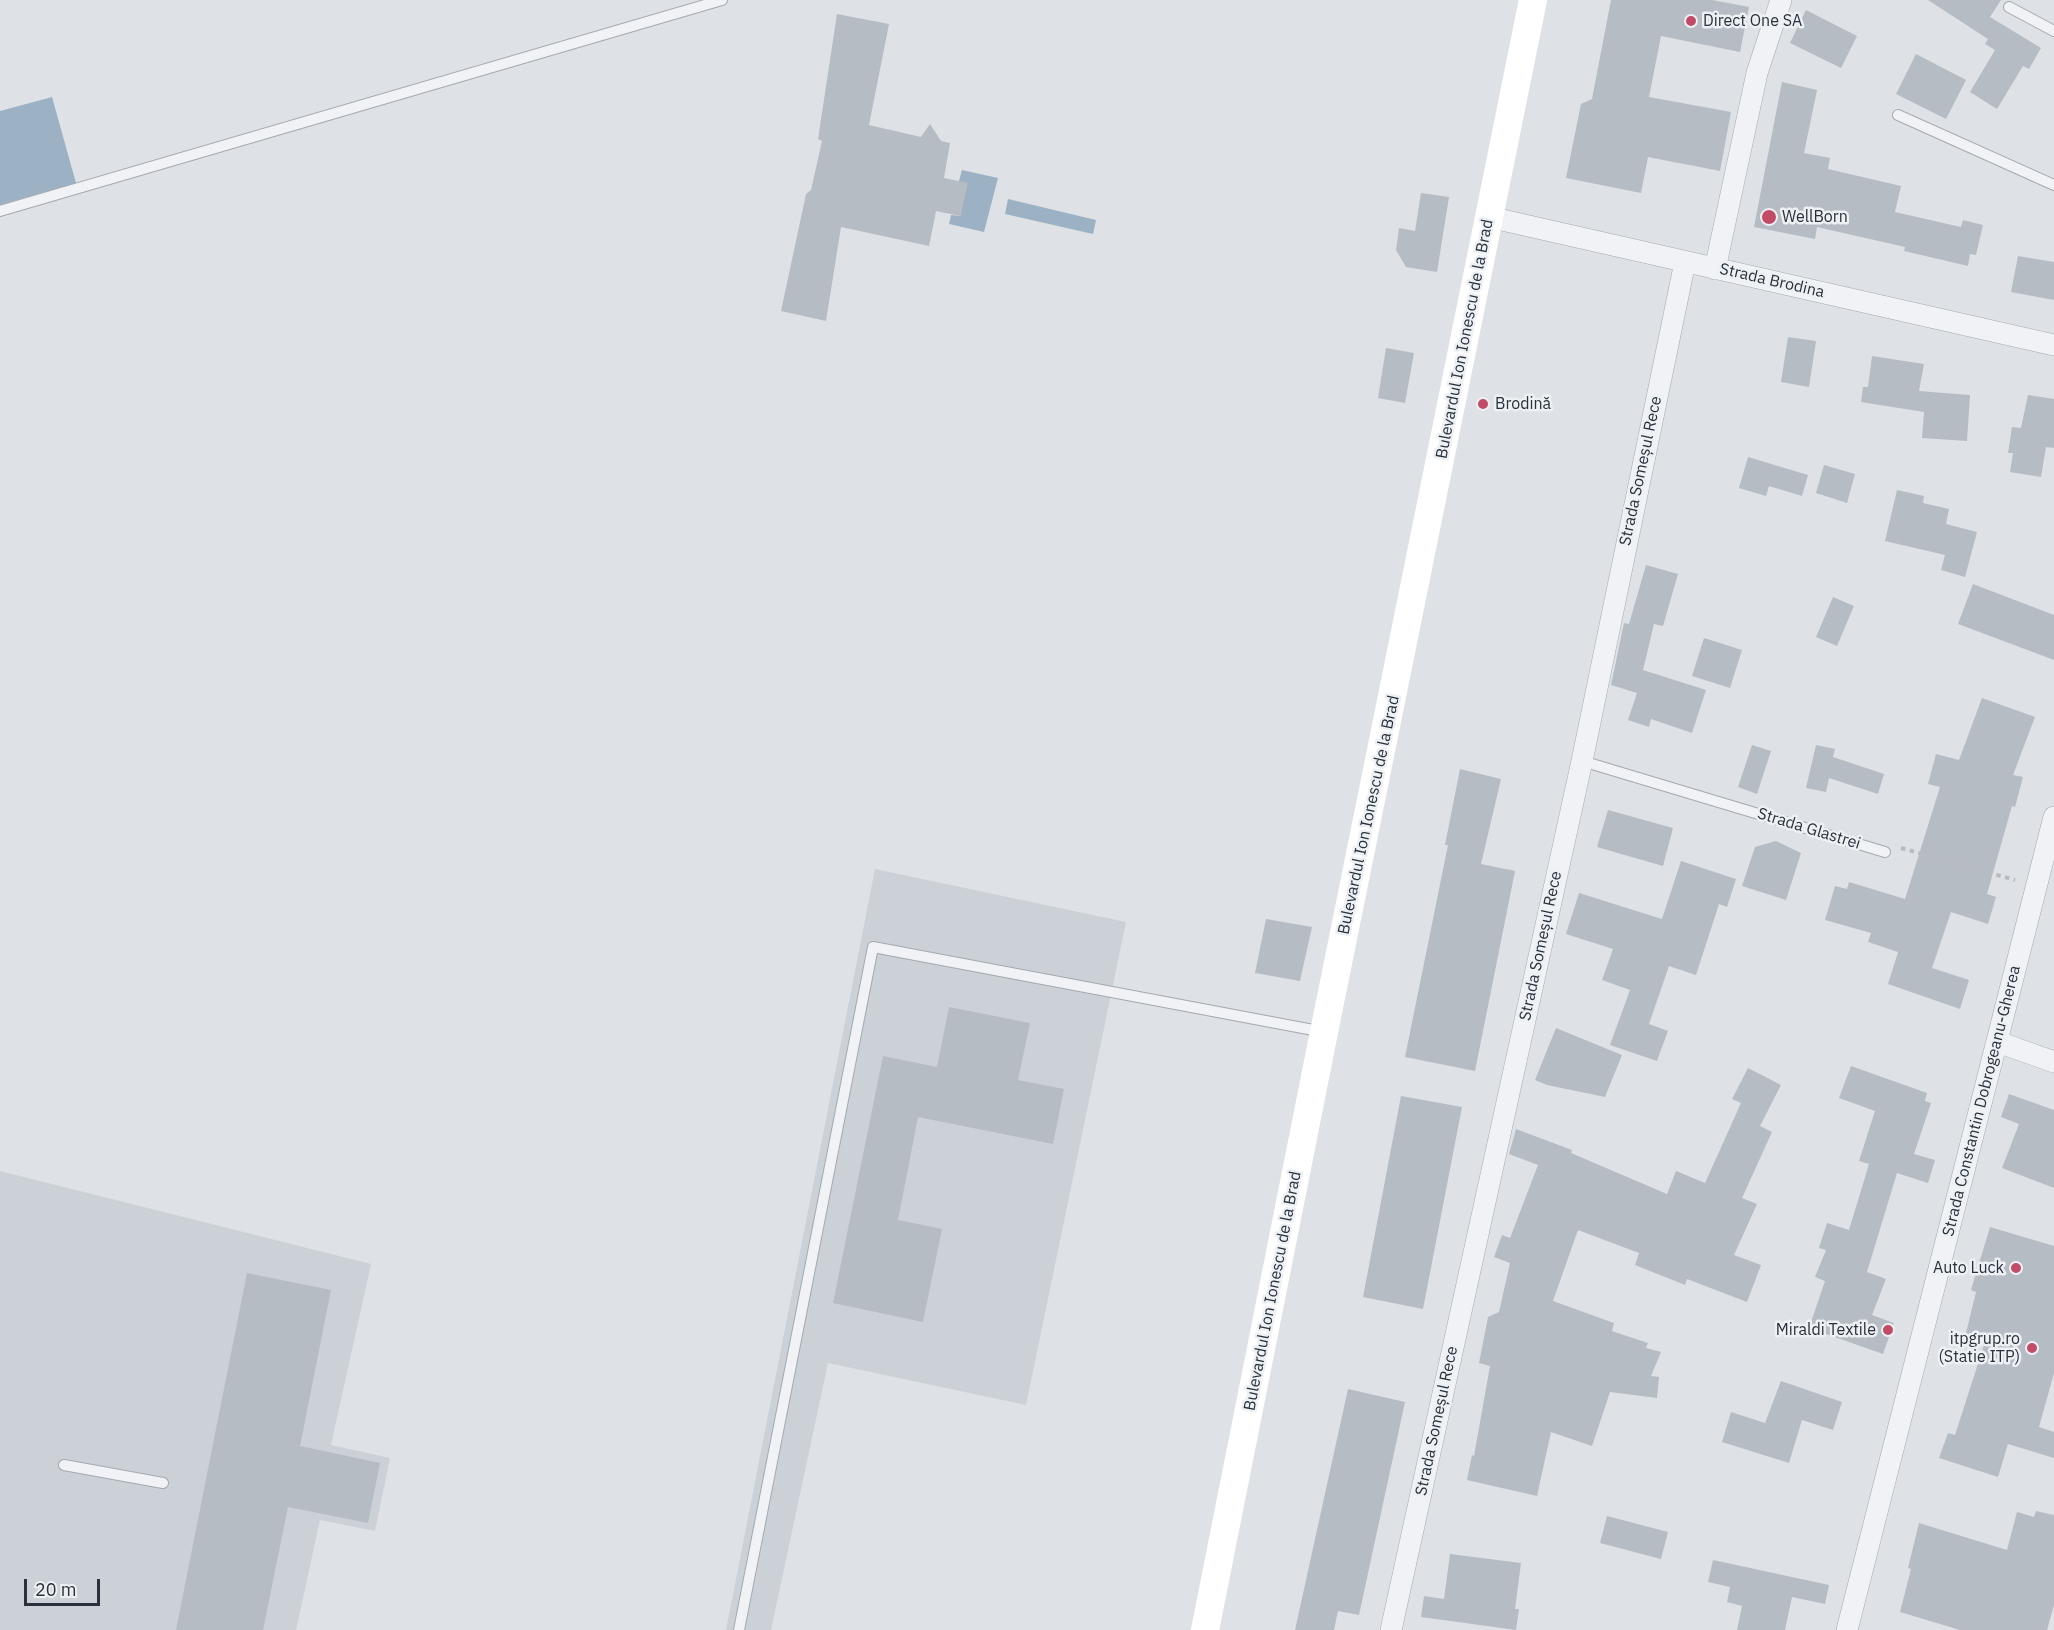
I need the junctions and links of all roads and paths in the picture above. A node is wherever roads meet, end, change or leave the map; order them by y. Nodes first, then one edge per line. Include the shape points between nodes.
1 (722, 0) edge
2 (1533, 0) edge
3 (1781, 0) edge
4 (2009, 7) dead end
5 (2054, 31) edge
6 (1898, 115) dead end
7 (2054, 185) edge
8 (0, 211) edge
9 (1489, 218) junction
10 (1685, 262) junction
11 (1715, 268) junction
12 (2054, 345) edge
13 (1582, 761) junction
14 (2054, 817) edge
15 (1885, 852) joint
16 (2036, 885) junction
17 (1324, 1032) junction
18 (1998, 1042) junction
19 (2054, 1062) edge
20 (64, 1465) dead end
21 (163, 1483) dead end
22 (739, 1630) edge
23 (1205, 1630) edge
24 (1391, 1630) edge
25 (1847, 1630) edge

1 - 8 lane
2 - 9 main road, Bulevardul Ion Ionescu de la Brad
3 - 11 street via 1757,73
4 - 5 lane
6 - 7 lane
9 - 10 street, Strada Brodina
9 - 17 main road, Bulevardul Ion Ionescu de la Brad
10 - 11 street, Strada Brodina
10 - 13 street, Strada Someșul Rece
11 - 12 street, Strada Brodina
13 - 15 lane, Strada Glastrei
13 - 24 street, Strada Someșul Rece
14 - 16 street, Strada Constantin Dobrogeanu-Gherea
15 - 16 path via 1893,846
16 - 18 street, Strada Constantin Dobrogeanu-Gherea
17 - 22 lane via 873,947
17 - 23 main road, Bulevardul Ion Ionescu de la Brad
18 - 19 street
18 - 25 street, Strada Constantin Dobrogeanu-Gherea
20 - 21 lane

